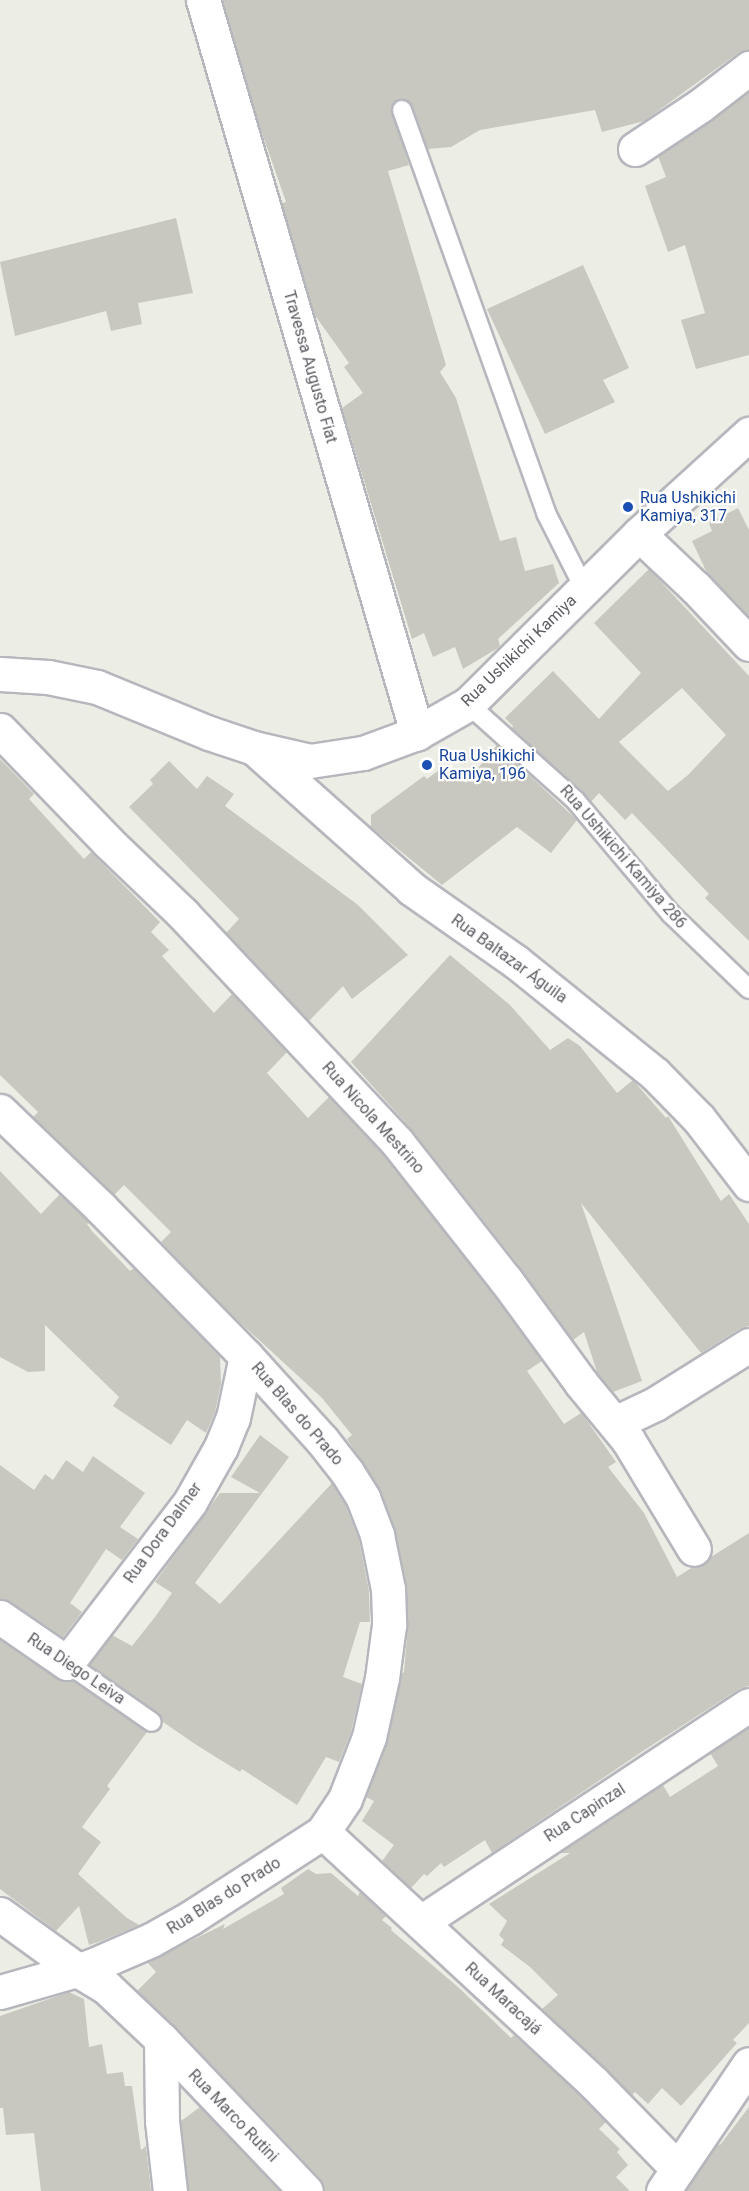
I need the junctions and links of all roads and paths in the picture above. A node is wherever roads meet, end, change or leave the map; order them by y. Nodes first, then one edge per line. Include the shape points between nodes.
1 (203, 0) edge
2 (749, 68) edge
3 (402, 110) dead end
4 (635, 150) dead end
5 (749, 434) edge
6 (639, 534) junction
7 (584, 588) junction
8 (749, 644) edge
9 (0, 674) edge
10 (468, 704) junction
11 (0, 730) edge
12 (417, 733) junction
13 (254, 748) junction
14 (749, 988) edge
15 (0, 1111) edge
16 (749, 1184) edge
17 (749, 1345) edge
18 (246, 1356) junction
19 (615, 1424) junction
20 (694, 1549) dead end
21 (0, 1617) edge
22 (66, 1663) junction
23 (749, 1705) edge
24 (152, 1722) dead end
25 (323, 1832) junction
26 (0, 1914) edge
27 (421, 1922) junction
28 (76, 1969) junction
29 (0, 1992) edge
30 (161, 2039) junction
31 (749, 2064) edge
32 (671, 2180) edge
33 (170, 2191) edge
34 (306, 2191) edge

1 - 12 street, Travessa Augusto Fiat
2 - 4 street
3 - 7 lane via 546,513
5 - 6 street, Rua Ushikichi Kamiya
6 - 7 street, Rua Ushikichi Kamiya
6 - 8 street
7 - 10 street, Rua Ushikichi Kamiya
9 - 13 street, Rua Ushikichi Kamiya via 48,677 97,687
10 - 12 street, Rua Ushikichi Kamiya
10 - 14 lane, Rua Ushikichi Kamiya 286 via 575,800 671,914
11 - 19 street, Rua Nicola Mestrino via 183,914 397,1142
12 - 13 street, Rua Ushikichi Kamiya via 363,753 310,761
13 - 16 street, Rua Baltazar Águila via 412,889 514,961 655,1074 699,1119
15 - 18 street, Rua Blas do Prado
17 - 19 street via 672,1394
18 - 22 street, Rua Dora Dalmer via 221,1448 190,1502
18 - 25 street, Rua Blas do Prado via 322,1440 363,1498 377,1535 388,1589 389,1625 369,1737 345,1799
19 - 20 street, Rua Nicola Mestrino via 646,1466
21 - 22 street, Rua Diego Leiva
22 - 24 lane, Rua Diego Leiva
23 - 27 street, Rua Capinzal
25 - 27 street, Rua Maracajá
25 - 28 street, Rua Blas do Prado via 190,1918 141,1944
26 - 28 street, Rua Marco Rutini
27 - 32 street, Rua Maracajá via 594,2083
28 - 29 street, Rua Blas do Prado
28 - 30 street, Rua Marco Rutini via 106,1987
30 - 33 street, Rua Marco Rutini via 162,2121
30 - 34 street, Rua Marco Rutini
31 - 32 street

